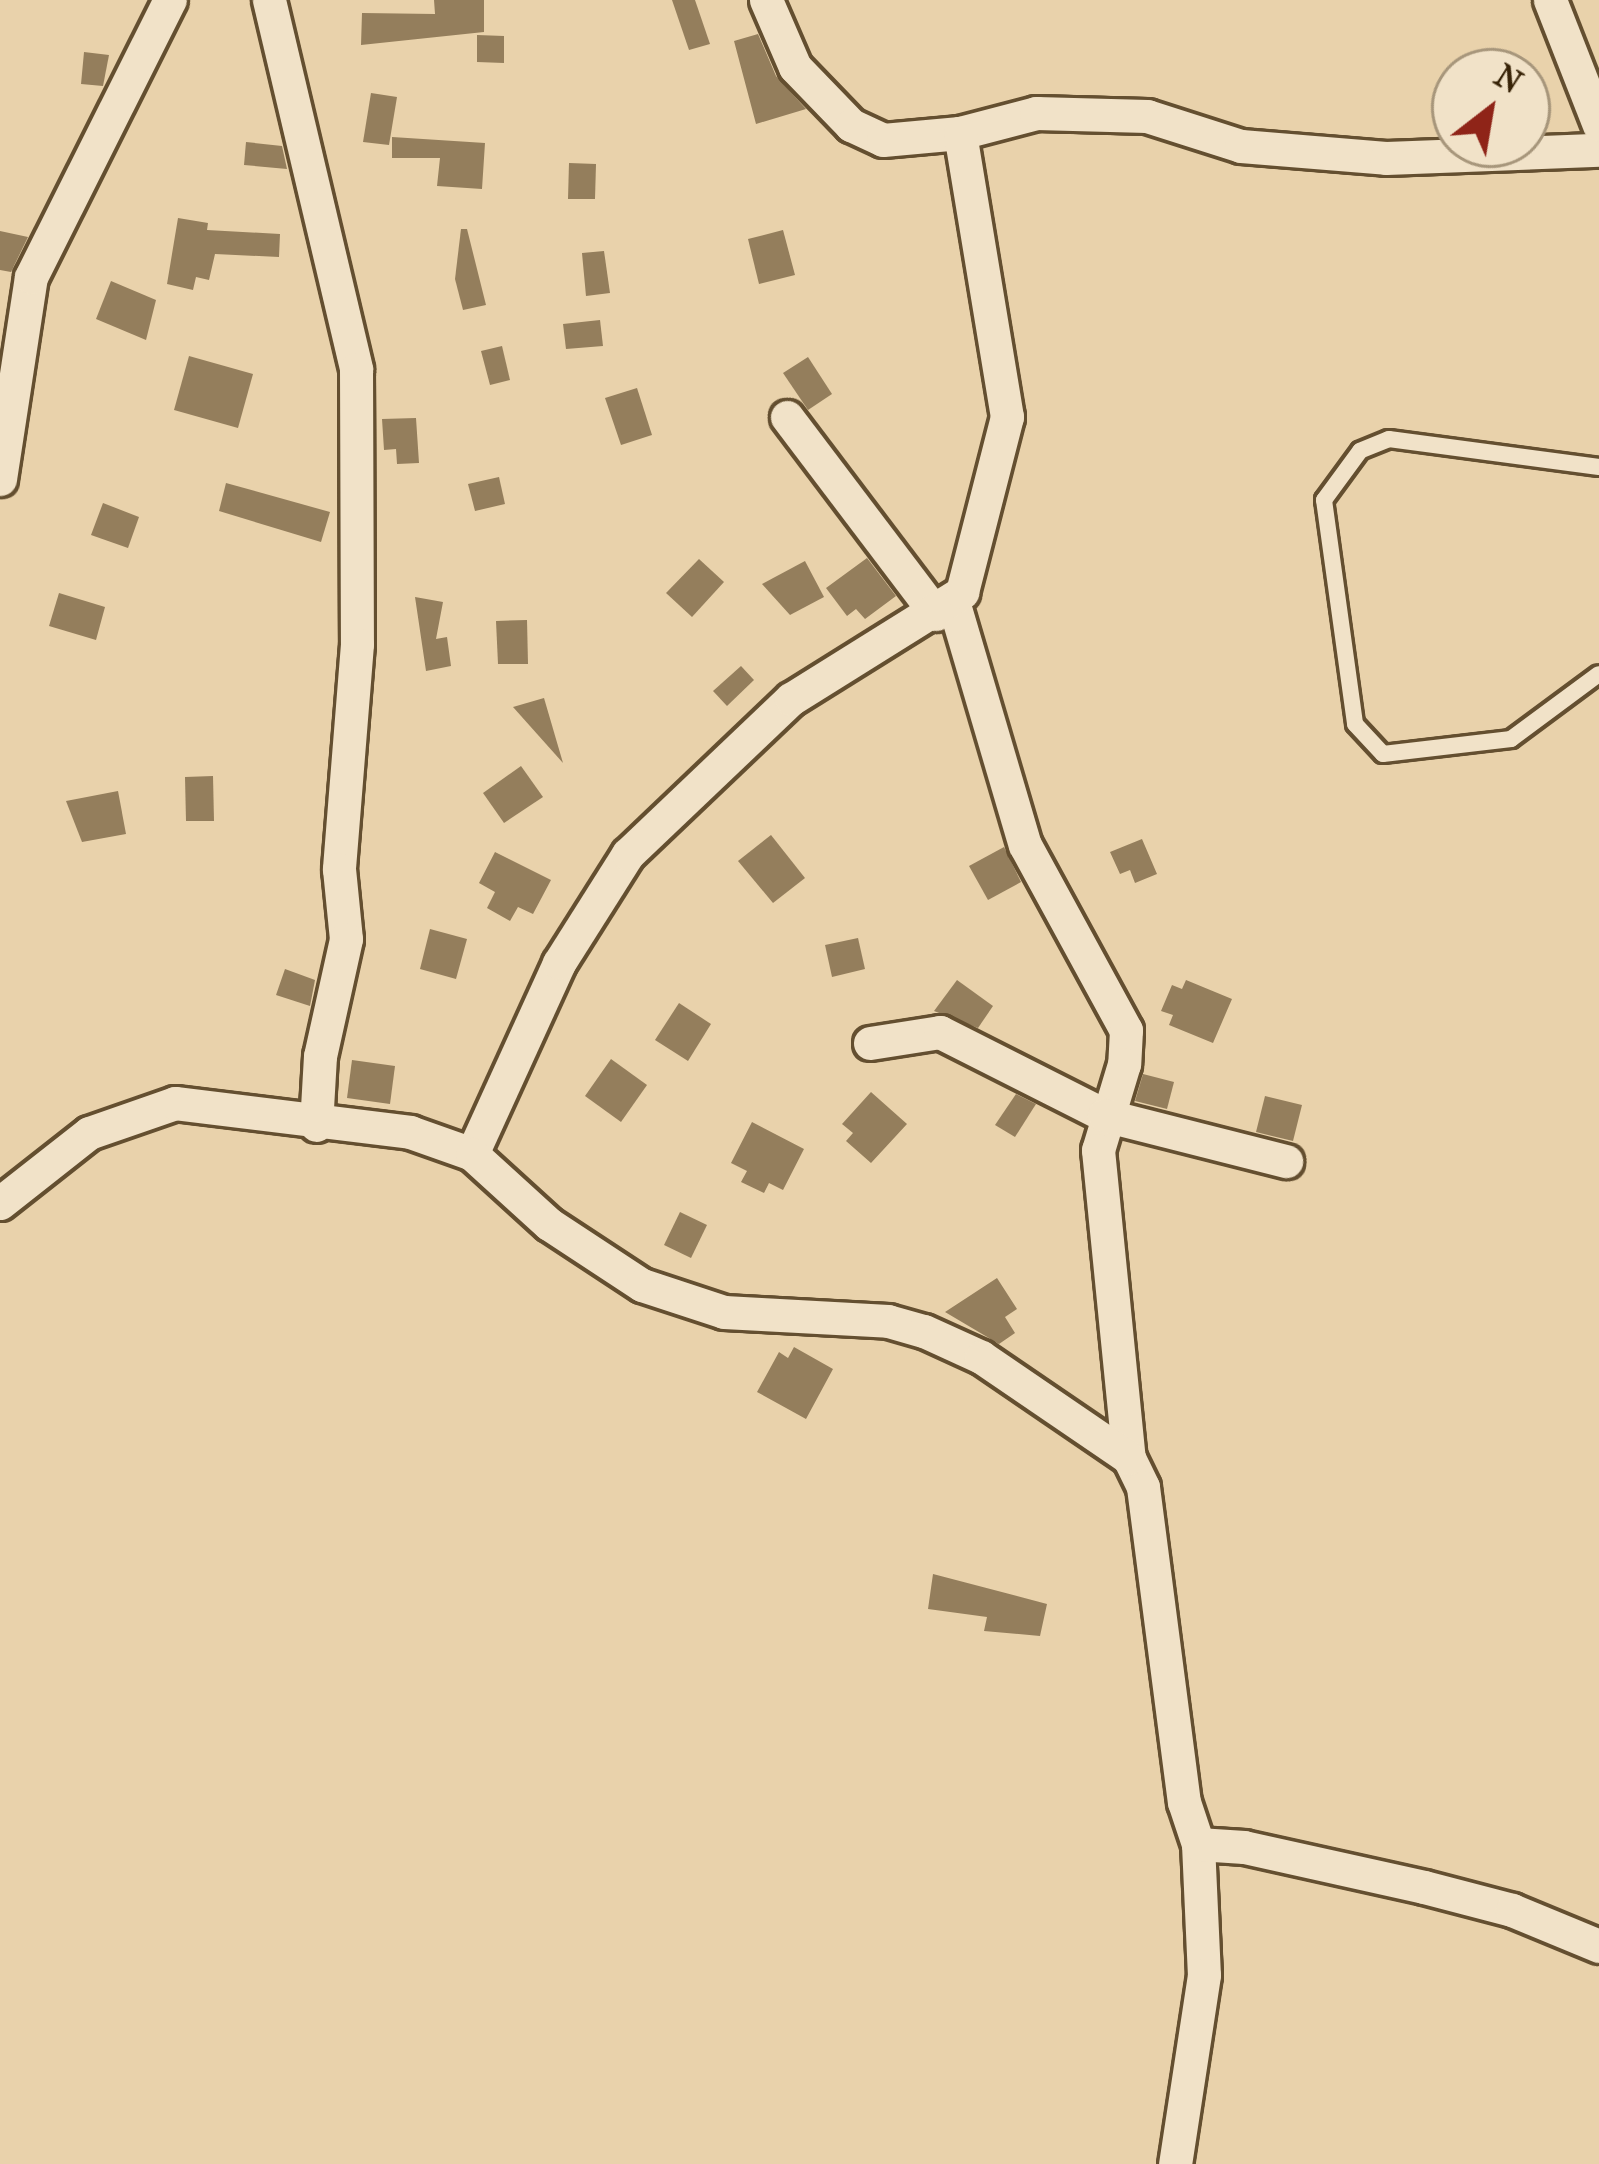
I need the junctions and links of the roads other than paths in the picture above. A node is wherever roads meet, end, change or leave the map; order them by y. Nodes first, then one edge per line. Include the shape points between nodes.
1 (170, 0) edge
2 (269, 0) edge
3 (766, 0) edge
4 (1550, 0) edge
5 (1599, 125) edge
6 (960, 134) junction
7 (1599, 150) edge
8 (787, 417) dead end
9 (1599, 466) edge
10 (0, 479) edge
11 (945, 608) junction
12 (1599, 674) edge
13 (870, 1043) dead end
14 (1104, 1115) junction
15 (316, 1125) junction
16 (472, 1154) junction
17 (1286, 1161) dead end
18 (0, 1203) edge
19 (1129, 1458) junction
20 (1198, 1844) junction
21 (1599, 1946) edge
22 (1175, 2164) edge

1 - 10 street via 31,277
2 - 15 street via 356,369 357,644 340,869 346,939 320,1056
3 - 6 street via 796,67 851,125 883,140
4 - 5 street
6 - 7 street via 1036,112 1147,116 1240,146 1386,158
6 - 11 street via 1007,417
8 - 11 street
9 - 12 lane via 1389,440 1360,451 1324,500 1355,724 1383,754 1511,739
11 - 14 street via 1025,845 1122,1013 1124,1064
11 - 16 street via 791,699 628,854 559,963
13 - 14 street via 940,1031
14 - 17 street via 1176,1140
14 - 19 street via 1098,1150
15 - 16 street via 410,1132
15 - 18 street via 175,1102 128,1113 89,1132
16 - 19 street via 549,1224 642,1286 724,1312 887,1321 925,1331 981,1357
19 - 20 street via 1143,1487 1184,1802
20 - 21 street via 1244,1846 1512,1910
20 - 22 street via 1204,1975

